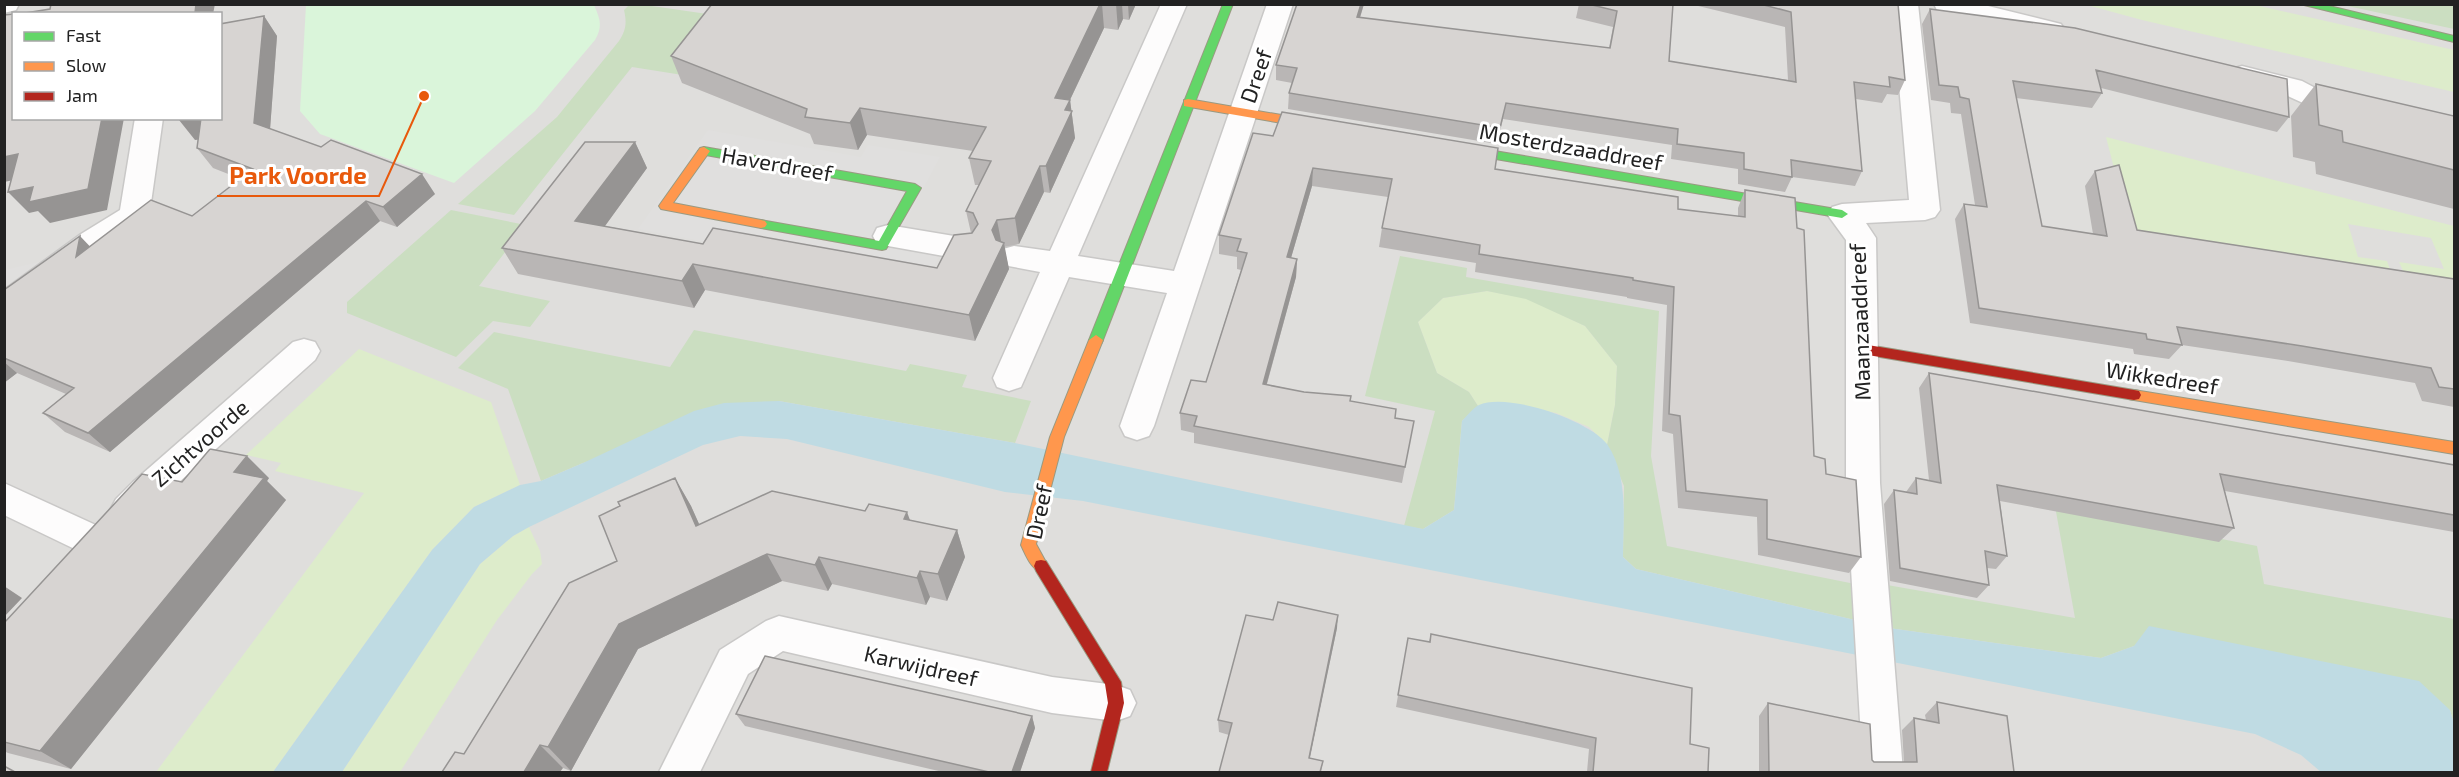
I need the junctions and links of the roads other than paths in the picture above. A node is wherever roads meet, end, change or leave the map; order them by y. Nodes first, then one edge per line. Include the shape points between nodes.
1 (1174, 4) edge
2 (1228, 4) edge
3 (1280, 4) edge
4 (1905, 4) edge
5 (1946, 4) edge
6 (2305, 4) edge
7 (2072, 34) edge
8 (2454, 37) edge
9 (2213, 68) edge
10 (1188, 103) junction
11 (1244, 113) junction
12 (2379, 114) edge
13 (149, 120) edge
14 (1337, 129) edge
15 (1443, 147) edge
16 (1842, 214) junction
17 (888, 236) junction
18 (966, 249) edge
19 (1014, 257) dead end
20 (1060, 265) junction
21 (1121, 275) junction
22 (1185, 284) junction
23 (4, 307) edge
24 (1862, 349) junction
25 (304, 351) dead end
26 (1009, 378) dead end
27 (1137, 426) dead end
28 (2454, 448) edge
29 (4, 498) edge
30 (98, 543) junction
31 (75, 569) edge
32 (1116, 703) junction
33 (679, 772) edge
34 (1099, 772) edge
35 (1884, 772) edge

1 - 20 street
2 - 10 street, Dreef
3 - 11 street, Dreef
4 - 16 street, Maanzaaddreef via 1925,210
5 - 7 street
6 - 8 street
9 - 12 street
10 - 11 street
10 - 21 street, Dreef
11 - 14 street
11 - 22 street, Dreef
13 - 23 street via 132,217
15 - 16 street, Mosterdzaaddreef
16 - 24 street, Maanzaaddreef via 1861,238
17 - 17 street, Haverdreef via 882,246 665,206 704,151 915,188
17 - 18 street, Haverdreef
19 - 20 street
20 - 21 street
20 - 26 street
21 - 22 street
21 - 32 street, Dreef via 1057,437 1028,545 1113,682
22 - 27 street, Dreef
24 - 28 street, Wikkedreef
24 - 35 street, Maanzaaddreef via 1863,483
25 - 30 street, Zichtvoorde via 145,492
29 - 30 street
30 - 31 street, Zichtvoorde
32 - 33 street, Karwijdreef via 1052,695 779,633 734,662
32 - 34 street, Dreef

